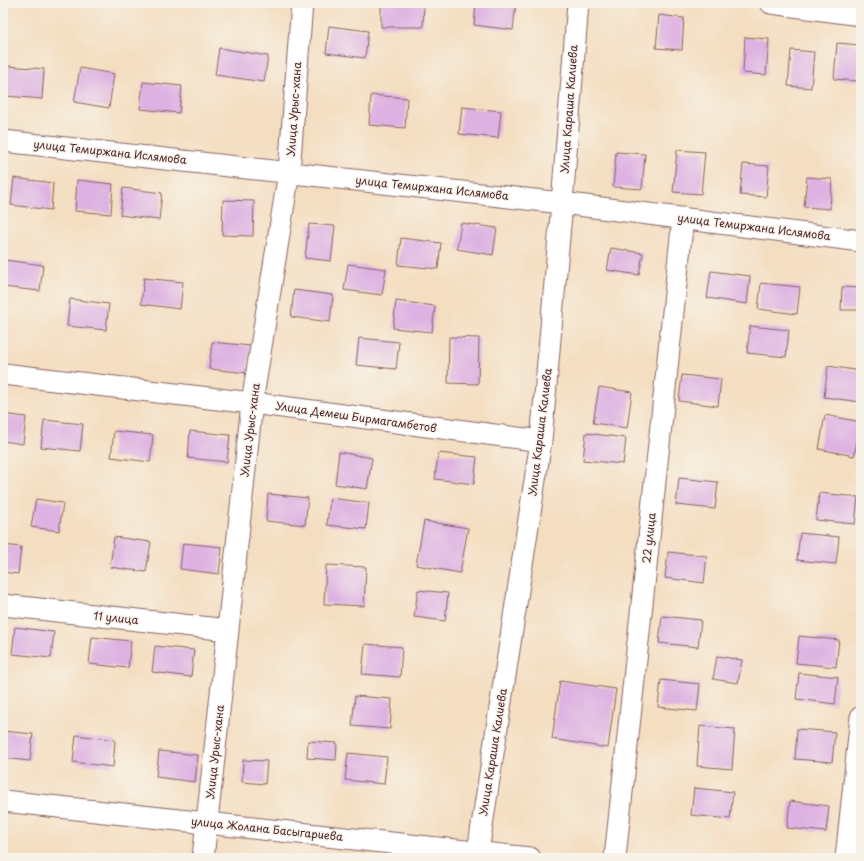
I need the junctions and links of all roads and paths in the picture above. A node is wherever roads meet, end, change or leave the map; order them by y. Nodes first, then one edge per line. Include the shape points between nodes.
1 (302, 3) edge
2 (578, 3) edge
3 (771, 3) edge
4 (861, 15) edge
5 (3, 141) edge
6 (289, 172) junction
7 (562, 203) junction
8 (683, 218) junction
9 (861, 241) edge
10 (3, 374) edge
11 (252, 403) junction
12 (541, 441) junction
13 (3, 605) edge
14 (228, 630) junction
15 (861, 717) edge
16 (3, 801) edge
17 (207, 823) junction
18 (477, 855) edge
19 (203, 858) edge
20 (530, 858) edge
21 (615, 858) edge
22 (846, 858) edge

1 - 6 street, Улица Урыс-хана
2 - 7 street, Улица Караша Калиева
3 - 4 street
5 - 6 street, улица Темиржана Ислямова
6 - 7 street, улица Темиржана Ислямова
6 - 11 street, Улица Урыс-хана
7 - 8 street, улица Темиржана Ислямова
7 - 12 street, Улица Караша Калиева
8 - 9 street, улица Темиржана Ислямова
8 - 21 street, 22 улица
10 - 11 street, Улица Демеш Бирмагамбетов
11 - 12 street, Улица Демеш Бирмагамбетов
11 - 14 street, Улица Урыс-хана
12 - 18 street, Улица Караша Калиева
13 - 14 street, 11 улица
14 - 17 street, Улица Урыс-хана
15 - 22 street
16 - 17 street, улица Жолана Басыгариева
17 - 18 street, улица Жолана Басыгариева
17 - 19 street, Улица Урыс-хана
18 - 20 street, улица Жолана Басыгариева

